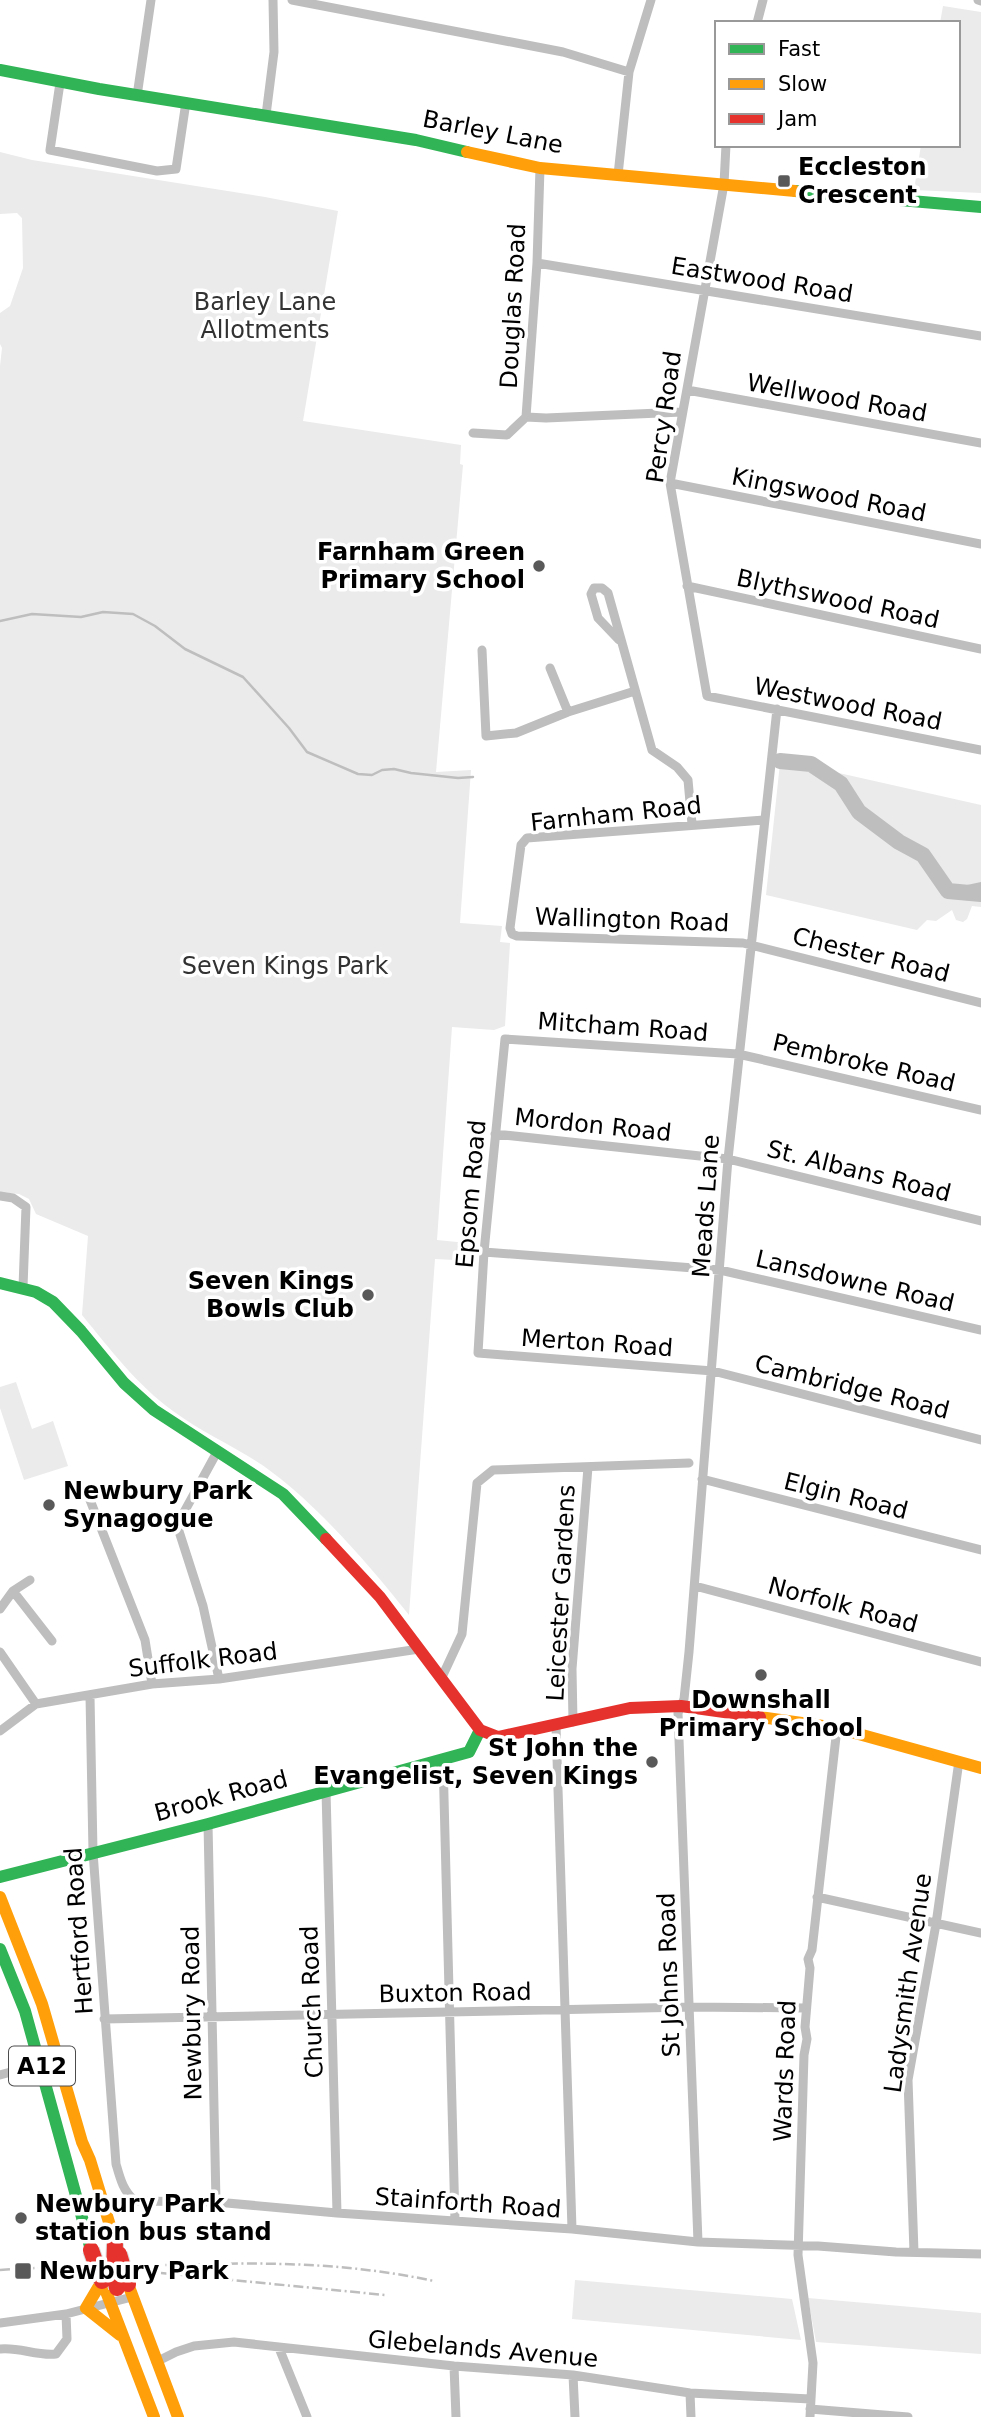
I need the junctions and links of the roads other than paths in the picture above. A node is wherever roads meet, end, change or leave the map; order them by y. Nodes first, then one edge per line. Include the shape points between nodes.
1 (151, 0) edge
2 (273, 0) edge
3 (292, 0) edge
4 (650, 0) edge
5 (763, 0) edge
6 (758, 21) edge
7 (0, 70) edge
8 (629, 72) junction
9 (60, 83) junction
10 (137, 96) junction
11 (186, 102) junction
12 (266, 115) junction
13 (725, 150) edge
14 (540, 168) junction
15 (618, 175) junction
16 (724, 184) junction
17 (981, 206) edge
18 (537, 263) junction
19 (703, 290) junction
20 (981, 336) edge
21 (687, 390) junction
22 (682, 412) junction
23 (526, 417) junction
24 (473, 433) dead end
25 (981, 443) edge
26 (670, 483) junction
27 (981, 544) edge
28 (687, 586) junction
29 (619, 640) junction
30 (981, 649) edge
31 (482, 650) dead end
32 (550, 668) dead end
33 (635, 691) junction
34 (707, 696) joint
35 (776, 709) junction
36 (569, 712) junction
37 (981, 750) edge
38 (764, 820) junction
39 (692, 824) junction
40 (512, 934) joint
41 (750, 945) junction
42 (981, 1003) edge
43 (505, 1039) joint
44 (738, 1054) junction
45 (981, 1110) edge
46 (495, 1134) junction
47 (728, 1159) junction
48 (0, 1196) edge
49 (981, 1221) edge
50 (484, 1252) junction
51 (720, 1270) junction
52 (0, 1283) edge
53 (23, 1287) junction
54 (981, 1330) edge
55 (478, 1353) joint
56 (713, 1371) junction
57 (981, 1440) edge
58 (217, 1452) junction
59 (689, 1463) dead end
60 (588, 1467) junction
61 (702, 1479) junction
62 (90, 1500) dead end
63 (981, 1550) edge
64 (30, 1580) dead end
65 (695, 1586) junction
66 (13, 1591) junction
67 (0, 1609) edge
68 (52, 1641) dead end
69 (419, 1649) junction
70 (0, 1653) edge
71 (981, 1662) edge
72 (442, 1677) junction
73 (219, 1679) junction
74 (152, 1685) junction
75 (90, 1696) junction
76 (36, 1704) junction
77 (681, 1706) junction
78 (573, 1722) junction
79 (556, 1726) junction
80 (837, 1728) junction
81 (480, 1730) junction
82 (0, 1731) edge
83 (443, 1759) junction
84 (959, 1761) junction
85 (981, 1768) edge
86 (326, 1791) junction
87 (208, 1824) junction
88 (93, 1852) junction
89 (0, 1877) edge
90 (0, 1897) edge
91 (817, 1897) junction
92 (936, 1924) junction
93 (981, 1933) edge
94 (0, 1949) edge
95 (690, 2007) junction
96 (806, 2008) junction
97 (566, 2011) junction
98 (450, 2013) junction
99 (331, 2014) junction
100 (211, 2016) junction
101 (104, 2019) junction
102 (41, 2064) junction
103 (0, 2075) edge
104 (82, 2142) junction
105 (77, 2185) junction
106 (101, 2193) junction
107 (135, 2201) joint
108 (216, 2202) junction
109 (337, 2213) junction
110 (455, 2221) junction
111 (572, 2229) junction
112 (698, 2242) junction
113 (798, 2246) junction
114 (914, 2252) junction
115 (981, 2254) edge
116 (102, 2281) junction
117 (122, 2293) junction
118 (86, 2308) junction
119 (66, 2314) junction
120 (0, 2323) edge
121 (122, 2336) junction
122 (279, 2348) junction
123 (0, 2349) edge
124 (156, 2362) junction
125 (454, 2366) junction
126 (573, 2375) junction
127 (690, 2392) junction
128 (810, 2399) junction
129 (810, 2413) edge
130 (154, 2417) edge
131 (178, 2417) edge
132 (306, 2417) edge
133 (456, 2417) edge
134 (575, 2417) edge
135 (691, 2417) edge
136 (908, 2417) edge

1 - 10 street
2 - 12 street via 274,52
3 - 8 street via 563,52
4 - 8 street
5 - 6 street
7 - 9 main road, Barley Lane
8 - 15 street
9 - 10 main road, Barley Lane
9 - 11 street via 50,150 157,171 176,170
10 - 11 main road, Barley Lane
11 - 12 main road, Barley Lane
12 - 14 main road, Barley Lane
13 - 16 street
14 - 15 main road, Barley Lane
14 - 18 street, Douglas Road
15 - 16 main road, Barley Lane
16 - 17 main road, Barley Lane
16 - 19 street, Percy Road
18 - 19 street, Eastwood Road
18 - 23 street, Douglas Road
19 - 20 street, Eastwood Road
19 - 21 street, Percy Road
21 - 22 street, Percy Road
21 - 25 street, Wellwood Road
22 - 23 street, Douglas Road
22 - 26 street, Percy Road
23 - 24 street via 508,435
26 - 27 street, Kingswood Road
26 - 28 street, Percy Road
28 - 30 street, Blythswood Road
28 - 34 street, Percy Road
29 - 29 street via 598,618 591,594 594,588 608,593
29 - 33 street
31 - 36 street via 486,736 516,733
32 - 36 street
33 - 36 street
33 - 39 street via 652,750 688,780
34 - 35 street, Westwood Road
35 - 37 street, Westwood Road
35 - 38 street, Meads Lane
38 - 39 street, Farnham Road
38 - 41 street, Meads Lane
39 - 40 street, Farnham Road via 523,840
40 - 41 street, Wallington Road
41 - 42 street, Chester Road
41 - 44 street, Meads Lane
43 - 44 street, Mitcham Road
43 - 46 street, Epsom Road
44 - 45 street, Pembroke Road
44 - 47 street, Meads Lane
46 - 47 street, Mordon Road
46 - 50 street, Epsom Road
47 - 49 street, St. Albans Road
47 - 51 street, Meads Lane
48 - 53 street via 26,1207
50 - 51 street, Lansdowne Road
50 - 55 street, Epsom Road
51 - 54 street, Lansdowne Road
51 - 56 street, Meads Lane
52 - 53 main road
53 - 58 main road via 62,1310 154,1410
55 - 56 street, Merton Road
56 - 57 street, Cambridge Road
56 - 61 street, Meads Lane
58 - 69 main road via 284,1494 380,1597
58 - 73 street via 177,1525 203,1606
59 - 60 street
60 - 72 street via 493,1470 477,1483 462,1634
60 - 78 street, Leicester Gardens via 572,1669
61 - 63 street, Elgin Road
61 - 65 street, Meads Lane
62 - 74 street via 145,1640
64 - 66 street
65 - 71 street, Norfolk Road
65 - 77 street, Meads Lane
66 - 67 street
66 - 68 street
69 - 72 main road
69 - 73 street, Suffolk Road
70 - 76 street
72 - 81 main road
73 - 74 street, Suffolk Road
74 - 75 street, Suffolk Road
75 - 76 street, Suffolk Road
75 - 88 street, Hertford Road
76 - 82 street, Suffolk Road
77 - 78 main road via 631,1708
77 - 80 main road
77 - 95 street, St Johns Road
78 - 79 main road
79 - 81 main road via 498,1737
79 - 97 street
80 - 84 main road
80 - 91 street, Wards Road
81 - 83 main road, Brook Road via 469,1752
83 - 86 main road, Brook Road
83 - 98 street
84 - 85 main road
84 - 92 street, Ladysmith Avenue
86 - 87 main road, Brook Road
86 - 99 street, Church Road
87 - 88 main road, Brook Road
87 - 100 street, Newbury Road
88 - 89 main road, Brook Road
88 - 101 street, Hertford Road
90 - 104 main road, A12 via 42,2004
91 - 92 street
91 - 96 street, Wards Road
92 - 93 street
92 - 114 street, Ladysmith Avenue via 908,2080
94 - 102 main road, A12
95 - 96 street, Buxton Road
95 - 97 street, Buxton Road
95 - 112 street, St Johns Road
96 - 113 street, Wards Road
97 - 98 street, Buxton Road
97 - 111 street
98 - 99 street, Buxton Road
98 - 110 street
99 - 100 street, Buxton Road
99 - 109 street, Church Road
100 - 101 street, Buxton Road
100 - 108 street, Newbury Road
101 - 107 street, Hertford Road via 116,2164 127,2194
102 - 103 street
102 - 105 main road, A12
104 - 105 main road
104 - 106 main road, A12
105 - 106 main road
105 - 116 main road, A12, bridge
106 - 117 main road, A12, bridge via 115,2242
107 - 108 street, Stainforth Road
108 - 109 street, Stainforth Road
109 - 110 street, Stainforth Road
110 - 111 street, Stainforth Road
111 - 112 street, Stainforth Road
112 - 113 street, Stainforth Road
113 - 114 street, Stainforth Road
113 - 128 street, Wards Road via 813,2362
114 - 115 street, Stainforth Road
116 - 117 main road, A12
116 - 118 main road
117 - 118 street
117 - 121 main road, A12
117 - 124 main road, A12
118 - 119 street
118 - 121 main road
119 - 120 street
119 - 123 street via 66,2339 56,2354
121 - 130 main road, A12
122 - 124 street, Glebelands Avenue via 210,2344
122 - 125 street, Glebelands Avenue
122 - 132 street
124 - 131 main road, A12
125 - 126 street, Glebelands Avenue
125 - 133 street
126 - 127 street, Glebelands Avenue
126 - 134 street
127 - 128 street, Glebelands Avenue
127 - 135 street
128 - 129 street, Wards Road
129 - 136 street

